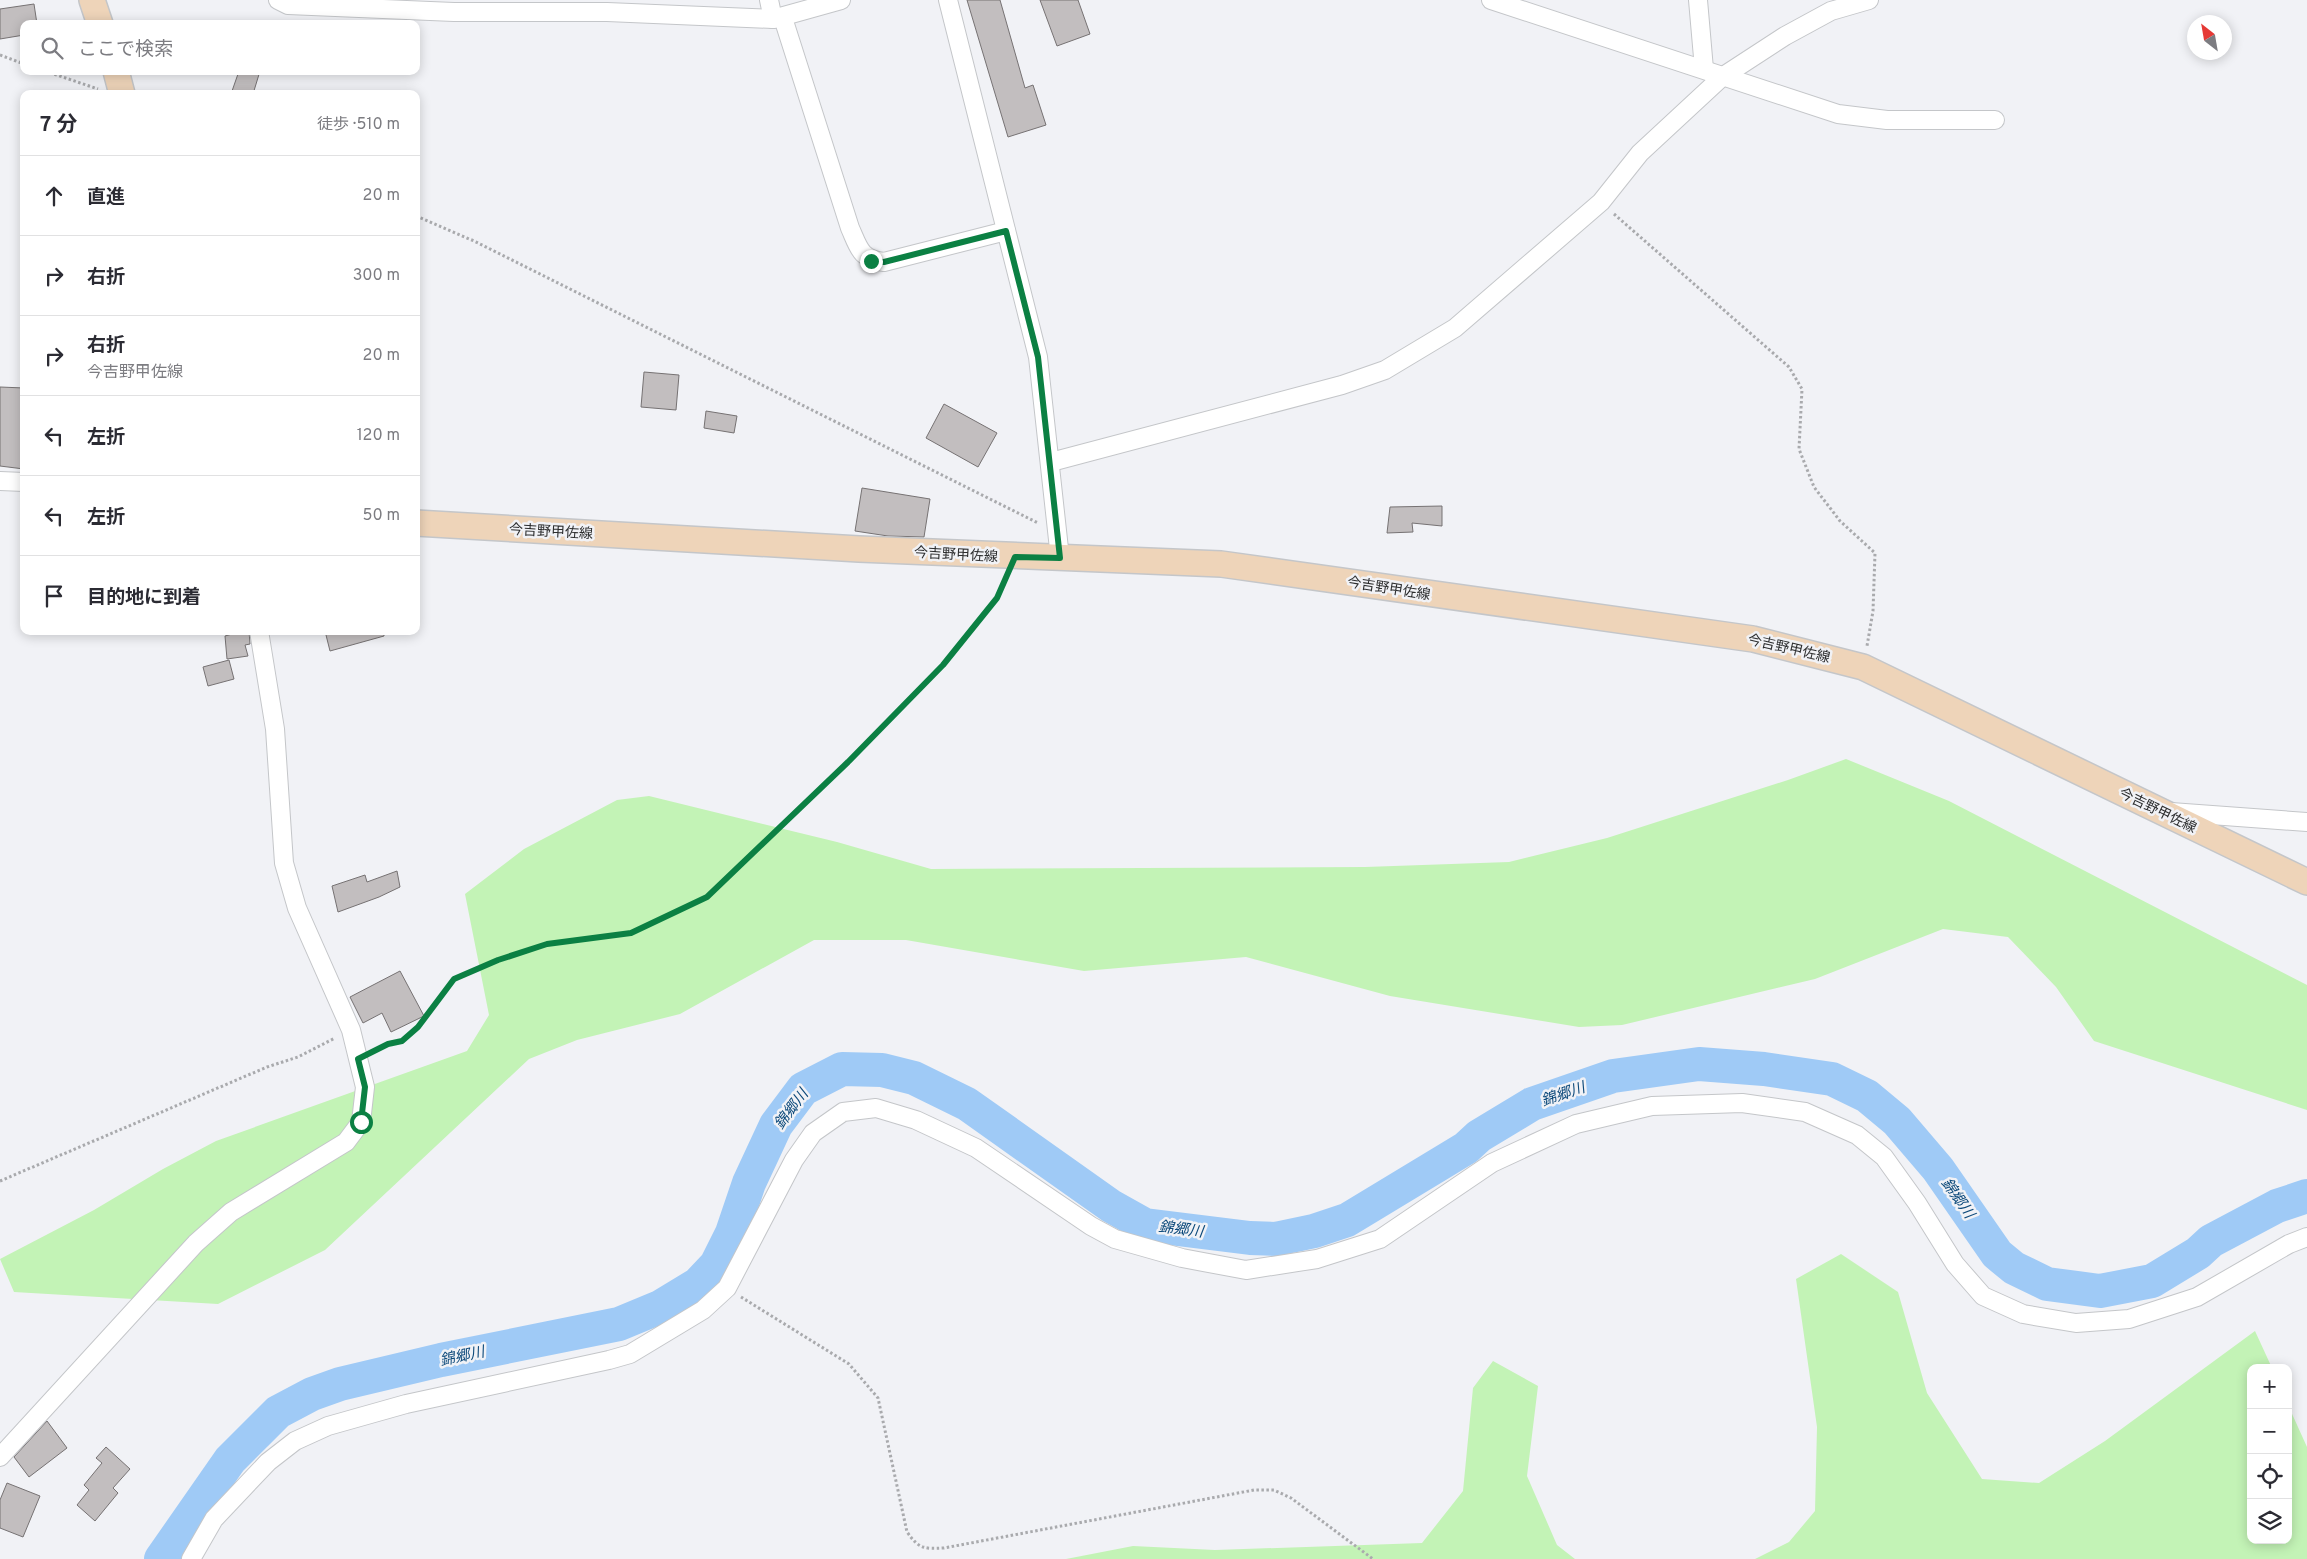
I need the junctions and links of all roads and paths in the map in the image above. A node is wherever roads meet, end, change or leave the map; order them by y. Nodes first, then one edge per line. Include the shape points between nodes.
1 (92, 0) edge
2 (278, 0) edge
3 (769, 0) edge
4 (841, 0) edge
5 (948, 0) edge
6 (1492, 0) edge
7 (1698, 0) edge
8 (1869, 0) edge
9 (454, 6) edge
10 (778, 19) junction
11 (99, 20) edge
12 (0, 56) edge
13 (20, 63) edge
14 (1704, 70) junction
15 (58, 75) edge
16 (115, 75) edge
17 (1722, 77) junction
18 (106, 90) edge
19 (112, 90) edge
20 (1995, 120) dead end
21 (1600, 202) junction
22 (420, 218) edge
23 (1006, 231) junction
24 (1051, 462) junction
25 (0, 481) edge
26 (20, 482) edge
27 (420, 523) edge
28 (1056, 533) junction
29 (1015, 557) junction
30 (1060, 558) junction
31 (259, 635) edge
32 (1863, 666) junction
33 (2161, 811) junction
34 (2307, 822) edge
35 (2307, 882) edge
36 (351, 1030) junction
37 (358, 1059) junction
38 (0, 1181) edge
39 (2307, 1237) edge
40 (727, 1288) junction
41 (0, 1457) edge
42 (191, 1559) edge
43 (1373, 1559) edge

1 - 11 main road
2 - 9 street via 288,5
3 - 10 street
4 - 10 street
5 - 23 street
6 - 14 street
7 - 14 street
8 - 17 street via 1830,12
9 - 10 street
10 - 23 street via 861,252 871,261 884,262
12 - 13 path
14 - 17 street
15 - 18 path
16 - 19 main road
17 - 20 street via 1838,114 1887,120
17 - 21 street via 1640,153
21 - 24 street via 1455,328 1385,370 1342,385
21 - 32 path via 1790,367 1802,389 1799,449 1814,487 1840,521 1875,553 1873,611
22 - 28 path via 544,276 990,497
23 - 24 street via 1038,357
24 - 28 street
25 - 26 street
27 - 29 main road, 今吉野甲佐線
28 - 30 street
29 - 30 main road, 今吉野甲佐線
29 - 37 path via 997,598 943,665 848,762 707,897 631,933 547,944 454,979 418,1027 402,1041 388,1044
30 - 32 main road, 今吉野甲佐線 via 1221,564 1285,572 1753,639
31 - 36 street via 275,729 284,863 297,908
32 - 33 main road, 今吉野甲佐線
33 - 34 street
33 - 35 main road, 今吉野甲佐線
36 - 37 street
36 - 38 path via 298,1057 267,1067
37 - 41 street via 365,1087 361,1122 346,1142 232,1212 196,1243
39 - 40 street via 2197,1297 2129,1319 2076,1323 2023,1314 1983,1296 1955,1264 1884,1157 1857,1135 1805,1112 1742,1103 1652,1106 1576,1124 1492,1163 1380,1239 1317,1259 1246,1270 1182,1258 1115,1239 976,1148 916,1120 876,1108 843,1112 813,1133 794,1160
40 - 42 street via 703,1310 630,1354 406,1404 328,1426 295,1441 268,1462 214,1519
40 - 43 path via 849,1364 878,1398 907,1532 915,1543 926,1549 1254,1490 1274,1490 1291,1498

